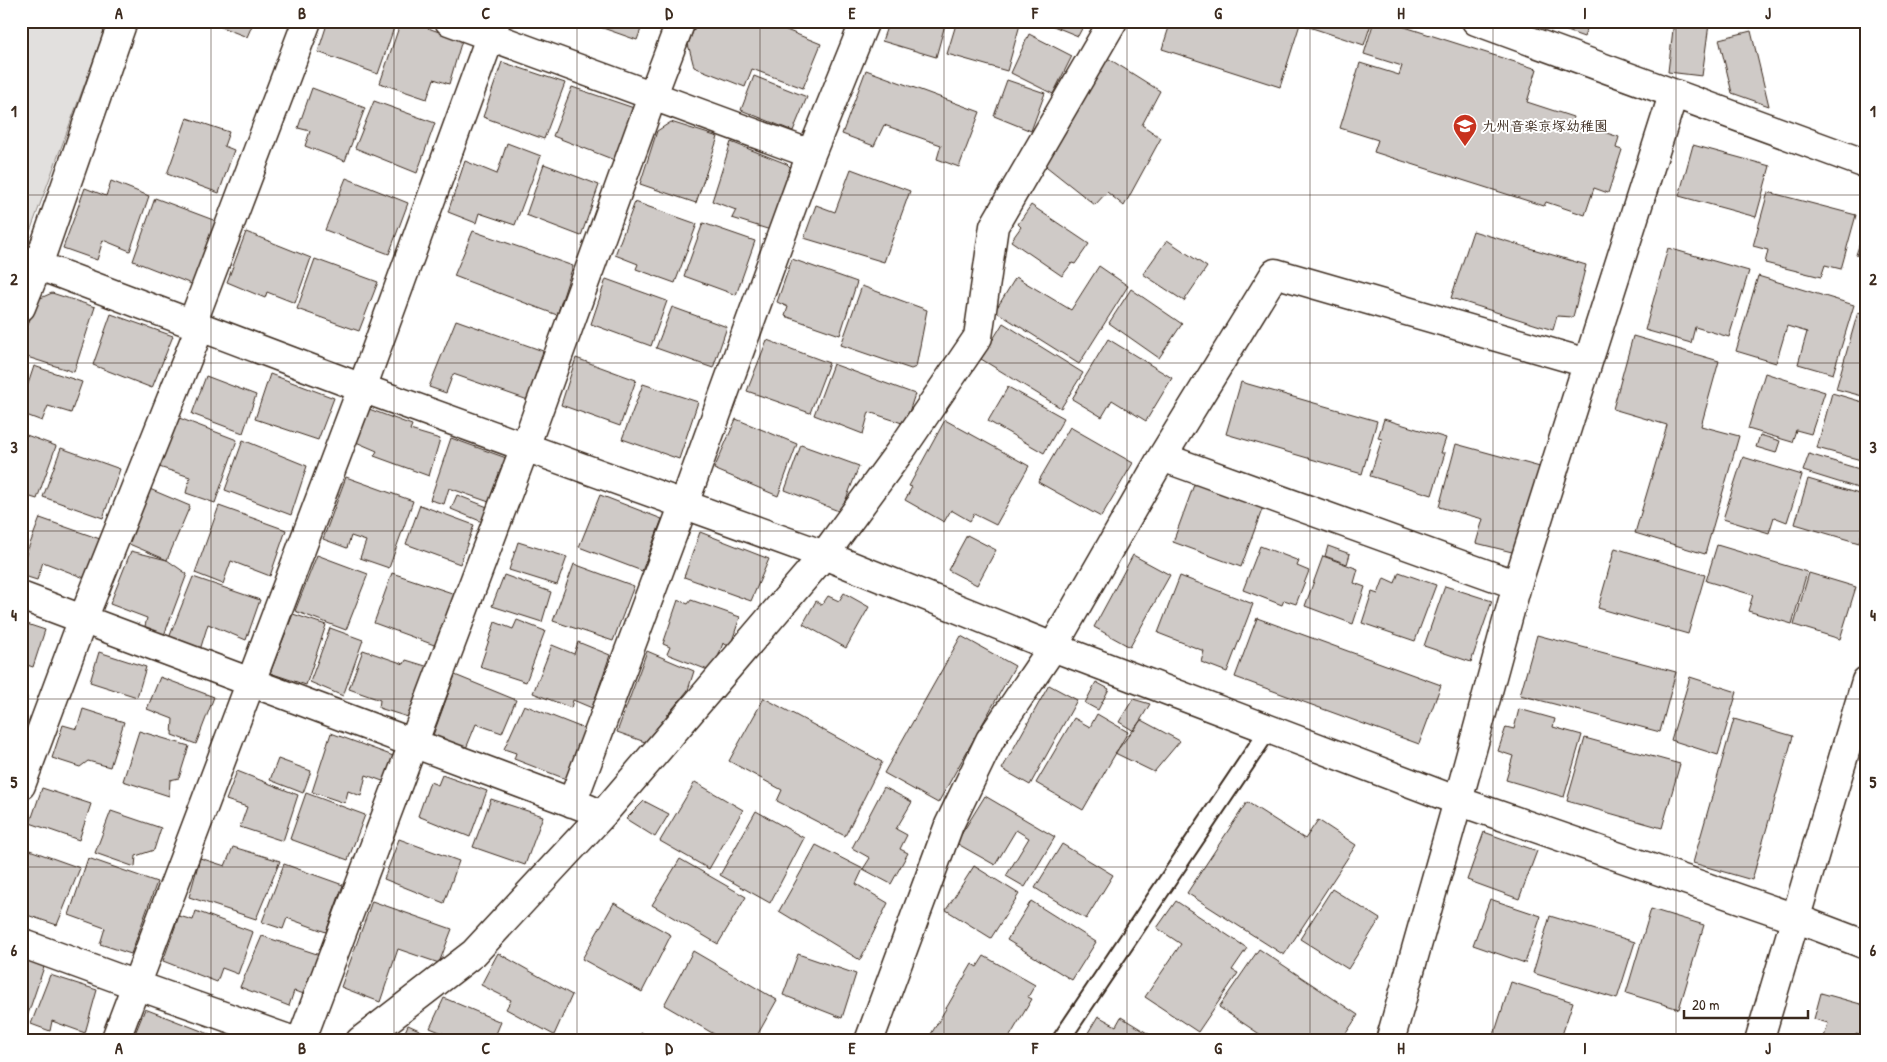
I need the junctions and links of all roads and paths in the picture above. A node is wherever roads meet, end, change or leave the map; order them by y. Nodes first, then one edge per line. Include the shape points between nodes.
1 (123, 21) edge
2 (307, 21) edge
3 (449, 21) edge
4 (682, 21) edge
5 (865, 21) edge
6 (1113, 21) edge
7 (1476, 21) edge
8 (493, 29) edge
9 (1673, 95) junction
10 (652, 97) junction
11 (811, 154) junction
12 (1866, 164) edge
13 (29, 262) edge
14 (21, 307) edge
15 (196, 325) junction
16 (1588, 363) junction
17 (362, 388) junction
18 (525, 447) junction
19 (1162, 457) junction
20 (684, 504) junction
21 (824, 555) junction
22 (1516, 585) junction
23 (21, 596) edge
24 (83, 619) junction
25 (1053, 647) junction
26 (1866, 681) edge
27 (250, 682) junction
28 (1269, 729) junction
29 (413, 743) junction
30 (21, 785) edge
31 (1458, 802) junction
32 (572, 803) junction
33 (603, 814) junction
34 (1795, 918) junction
35 (21, 943) edge
36 (1866, 945) edge
37 (136, 985) junction
38 (115, 1041) edge
39 (294, 1041) edge
40 (301, 1041) edge
41 (360, 1041) edge
42 (869, 1041) edge
43 (1060, 1041) edge
44 (1390, 1041) edge
45 (1760, 1041) edge

1 - 13 street
2 - 15 street
3 - 8 street
4 - 10 street
5 - 11 street
6 - 21 street via 994,226 978,338
7 - 9 street
8 - 10 street
8 - 17 street
9 - 12 street
9 - 16 street
10 - 11 street
10 - 18 street
11 - 20 street
13 - 14 street
13 - 15 street
15 - 17 street
15 - 24 street
16 - 19 street via 1274,273
16 - 22 street
17 - 18 street
17 - 27 street
18 - 20 street
18 - 29 street
19 - 22 street
19 - 25 street
20 - 21 street
20 - 32 street
21 - 25 street
21 - 33 street
22 - 31 street
23 - 24 street
24 - 27 street
24 - 30 street
25 - 28 street
25 - 42 street via 990,740 949,825
26 - 34 street
27 - 29 street
27 - 37 street
28 - 31 street
28 - 43 lane
29 - 32 street
29 - 40 street
31 - 34 street
31 - 44 street
32 - 33 street
33 - 41 street via 474,953
34 - 36 street
34 - 45 street
35 - 37 street
37 - 38 street
37 - 39 street

